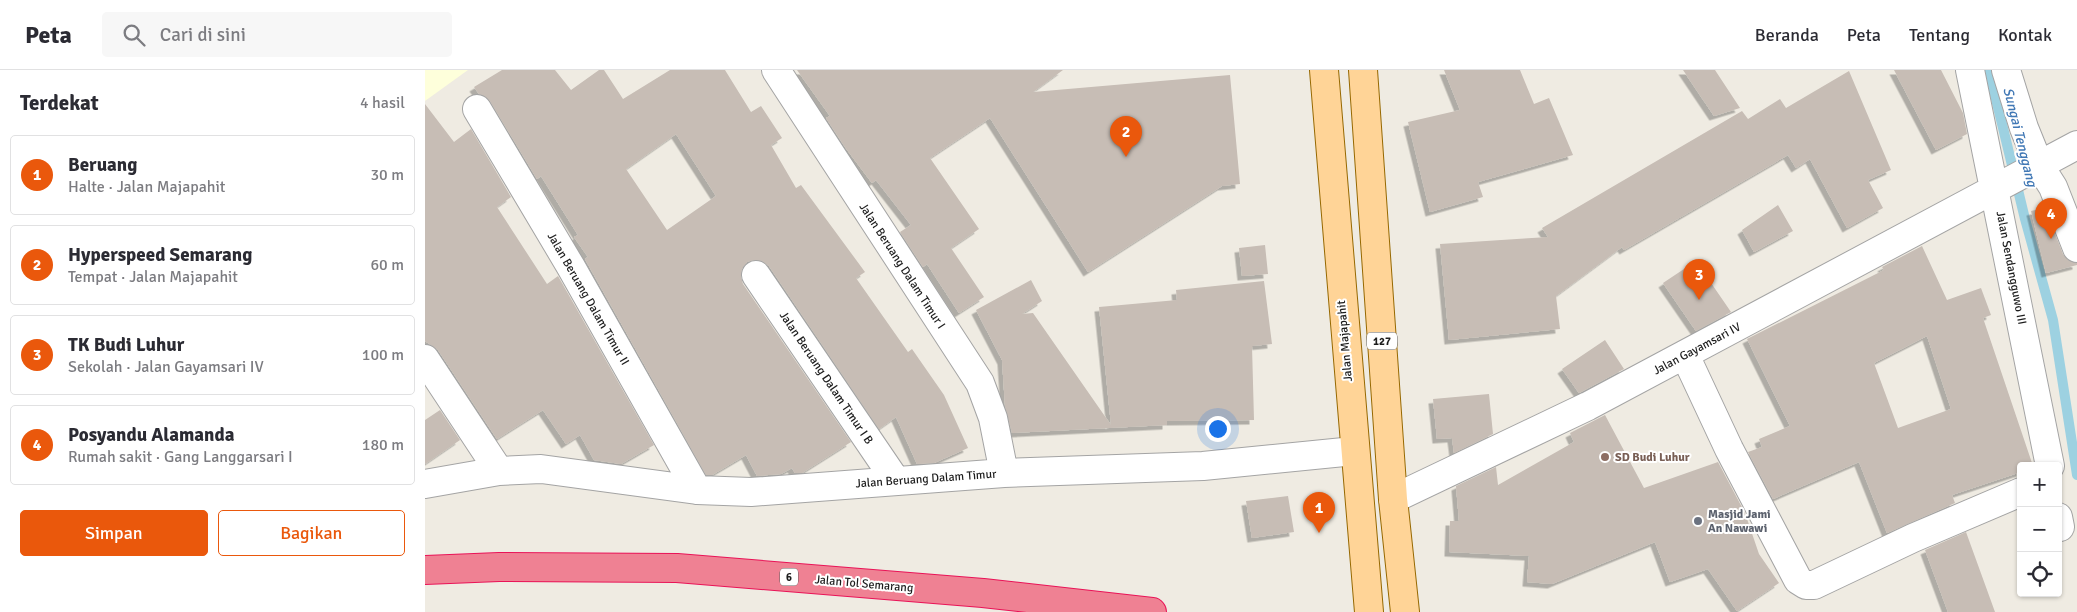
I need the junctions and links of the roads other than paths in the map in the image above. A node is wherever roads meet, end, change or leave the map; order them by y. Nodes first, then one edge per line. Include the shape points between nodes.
1 (775, 70) edge
2 (1324, 70) edge
3 (1363, 70) edge
4 (1970, 70) edge
5 (2006, 70) edge
6 (477, 108) dead end
7 (2077, 145) edge
8 (2014, 177) junction
9 (2077, 248) edge
10 (756, 275) dead end
11 (1685, 355) junction
12 (425, 359) edge
13 (1354, 451) junction
14 (2049, 462) edge
15 (499, 471) junction
16 (1004, 473) junction
17 (896, 481) junction
18 (425, 484) edge
19 (697, 490) junction
20 (2017, 494) edge
21 (1393, 500) junction
22 (425, 570) edge
23 (1152, 612) edge
24 (1369, 612) edge
25 (1405, 612) edge

1 - 16 street, Jalan Beruang Dalam Timur I via 979,383 993,418
2 - 13 main road, Jalan Majapahit
3 - 21 main road, 127
4 - 8 street, Jalan Sendangguwo III
5 - 8 street via 2024,128
6 - 19 street, Jalan Beruang Dalam Timur II
7 - 8 street, Jalan Gayamsari IV
8 - 9 street via 2053,187
8 - 11 street, Jalan Gayamsari IV
8 - 14 street, Jalan Sendangguwo III
10 - 17 street, Jalan Beruang Dalam Timur I B
11 - 20 street via 1729,449 1798,580 1806,585
11 - 21 street, Jalan Gayamsari IV via 1588,406
12 - 15 street
13 - 16 street, Jalan Beruang Dalam Timur via 1203,466
13 - 24 main road, Jalan Majapahit
15 - 18 street, Jalan Beruang Dalam Timur
15 - 19 street, Jalan Beruang Dalam Timur via 541,469
16 - 17 street, Jalan Beruang Dalam Timur
17 - 19 street, Jalan Beruang Dalam Timur via 751,492
21 - 25 main road, 127
22 - 23 highway, Jalan Tol Semarang / 6 via 677,568 983,593

